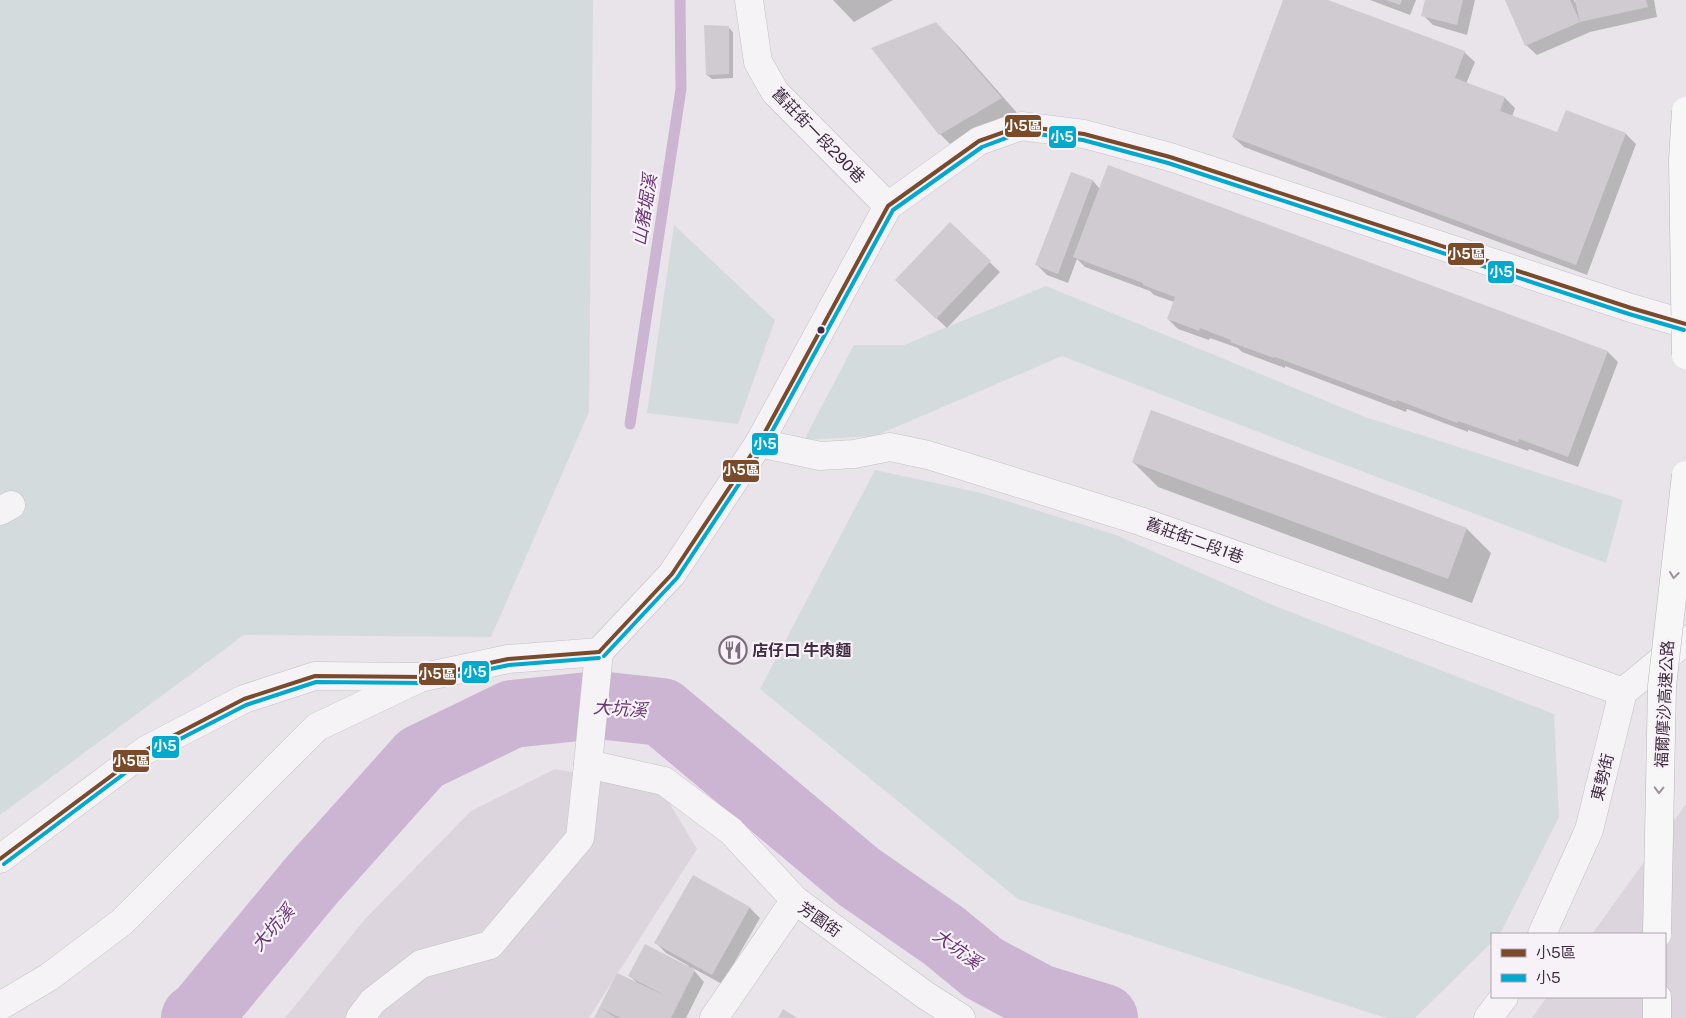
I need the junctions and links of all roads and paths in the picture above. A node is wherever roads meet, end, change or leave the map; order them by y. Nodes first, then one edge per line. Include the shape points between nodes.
1 (749, 0) edge
2 (1686, 111) edge
3 (888, 206) junction
4 (1686, 324) edge
5 (1686, 355) edge
6 (758, 443) junction
7 (1686, 475) edge
8 (1686, 640) edge
9 (598, 664) junction
10 (424, 676) junction
11 (1623, 692) junction
12 (588, 758) junction
13 (0, 859) edge
14 (795, 900) junction
15 (1542, 933) edge
16 (1657, 933) edge
17 (1503, 998) edge
18 (1657, 998) edge
19 (0, 1006) edge
20 (360, 1018) edge
21 (714, 1018) edge
22 (961, 1018) edge
23 (1488, 1018) edge
24 (1657, 1018) edge

1 - 3 street, 舊莊街一段290巷 via 758,62 775,92
2 - 5 highway, bridge via 1683,160
3 - 4 street via 979,141 1021,126 1084,134 1170,157
3 - 6 street
6 - 9 street via 672,574
6 - 11 street, 舊莊街二段1巷 via 820,456 890,447 928,455 1140,521
7 -> 16 highway, 福爾摩沙高速公路, bridge via 1662,686
8 - 11 street
9 - 10 street via 508,659
9 - 12 street
10 - 13 street via 315,676 244,699 146,750
10 - 19 street via 317,727 122,922 49,977
11 - 15 street, 東勢街 via 1589,830
12 - 14 street via 664,782 731,831
12 - 20 street via 580,838 490,945 421,964 373,1001
14 - 21 street, 芳園街
14 - 22 street, 芳園街
17 - 23 street
18 - 24 highway

